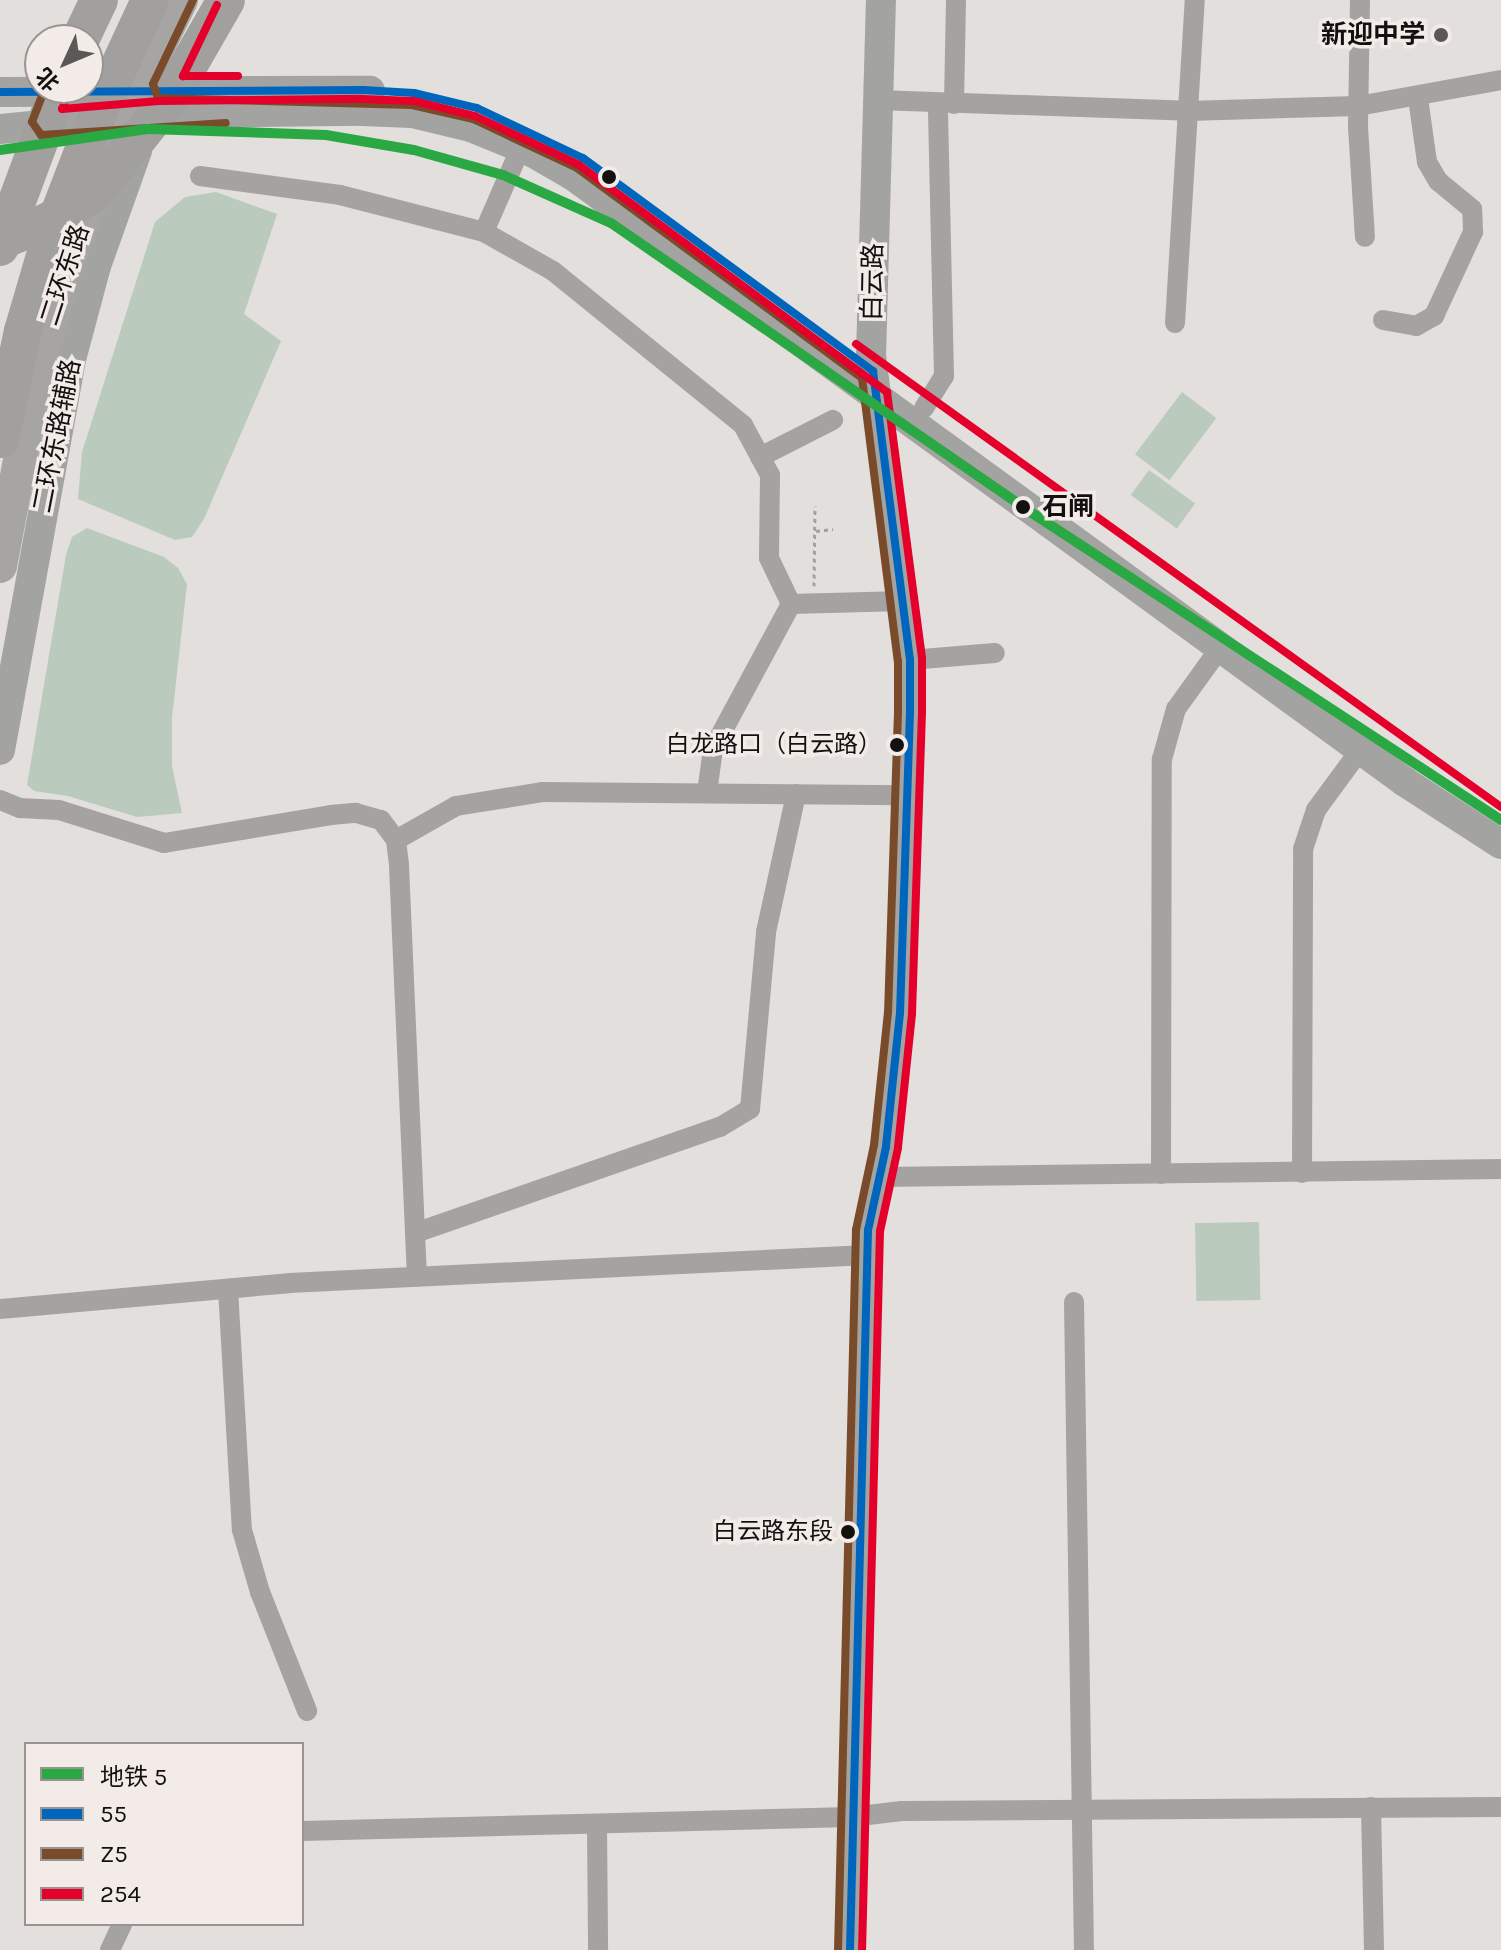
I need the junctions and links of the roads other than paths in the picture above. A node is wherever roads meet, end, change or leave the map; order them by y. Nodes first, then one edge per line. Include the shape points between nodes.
1 (99, 0) edge
2 (151, 0) edge
3 (181, 0) edge
4 (206, 0) edge
5 (226, 0) edge
6 (881, 0) edge
7 (956, 0) edge
8 (1195, 0) edge
9 (1360, 0) edge
10 (88, 24) edge
11 (1501, 80) edge
12 (0, 92) edge
13 (24, 98) edge
14 (1418, 98) junction
15 (878, 100) junction
16 (158, 101) junction
17 (104, 103) edge
18 (946, 103) junction
19 (52, 104) edge
20 (1358, 106) junction
21 (1188, 111) junction
22 (0, 129) edge
23 (521, 147) junction
24 (200, 176) dead end
25 (0, 207) edge
26 (484, 232) junction
27 (1365, 237) dead end
28 (0, 241) edge
29 (0, 249) edge
30 (1383, 320) dead end
31 (1175, 323) dead end
32 (874, 384) junction
33 (924, 408) junction
34 (833, 420) dead end
35 (0, 428) edge
36 (0, 439) edge
37 (760, 457) junction
38 (0, 566) edge
39 (904, 601) junction
40 (791, 604) junction
41 (1220, 648) junction
42 (995, 653) dead end
43 (910, 660) junction
44 (0, 750) edge
45 (1360, 750) junction
46 (707, 793) junction
47 (796, 794) junction
48 (904, 795) junction
49 (0, 800) edge
50 (1501, 821) edge
51 (396, 840) junction
52 (1501, 844) edge
53 (1501, 1169) edge
54 (1302, 1173) junction
55 (1161, 1174) junction
56 (880, 1177) junction
57 (415, 1233) junction
58 (867, 1255) junction
59 (417, 1277) junction
60 (228, 1289) junction
61 (1074, 1302) dead end
62 (0, 1309) edge
63 (307, 1711) dead end
64 (1371, 1807) junction
65 (1501, 1807) edge
66 (1084, 1813) junction
67 (851, 1817) junction
68 (597, 1825) junction
69 (304, 1831) edge
70 (121, 1926) edge
71 (110, 1950) edge
72 (598, 1950) edge
73 (850, 1950) edge
74 (1084, 1950) edge
75 (1374, 1950) edge

1 - 10 highway
2 - 35 main road, 二环东路 via 59,213 26,317
2 - 36 highway via 60,211 23,331
3 - 38 main road, 二环东路 via 121,122 64,272 36,375
4 - 16 main road, 二环东路辅路
5 - 28 highway via 168,101 95,192 39,226
6 - 15 main road, 白云路
7 - 18 street
8 - 21 street
9 - 20 street
11 - 14 street
12 - 13 main road
14 - 20 street
14 - 30 street via 1427,162 1438,181 1472,209 1473,232 1434,316 1416,326
15 - 18 street
15 - 32 main road, 白云路
16 - 17 main road
16 - 23 main road via 412,113 471,127
16 - 32 main road via 414,93 477,108 583,158
16 - 44 main road, 二环东路辅路 via 103,246 70,363
18 - 21 street
18 - 33 street via 944,376
19 - 22 main road
19 - 25 highway
19 - 29 highway
20 - 21 street
20 - 27 street
21 - 31 street
23 - 26 street
23 - 32 main road via 572,175
24 - 26 street via 340,195
26 - 37 street via 553,271 697,387 743,425
32 - 33 main road
32 - 39 main road, 白云路
32 - 41 main road
33 - 50 main road
34 - 37 street
37 - 40 street via 770,475 769,558
39 - 40 street
39 - 43 main road, 白云路
40 - 46 street via 713,749
41 - 45 main road
41 - 55 street via 1176,709 1162,759
42 - 43 street
43 - 48 main road, 白云路
45 - 52 main road
45 - 54 street via 1316,810 1303,849
46 - 47 street
46 - 51 street via 542,792 456,806
47 - 48 street
47 - 57 street via 766,932 750,1109 720,1127
48 - 56 main road, 白云路 via 900,1013
49 - 51 street via 20,808 59,810 164,843 356,813 381,820
51 - 57 street
53 - 54 street
54 - 55 street
55 - 56 street
56 - 58 main road, 白云路
57 - 59 street
58 - 59 street
58 - 67 main road, 白云路
59 - 60 street
60 - 62 street
60 - 63 street via 242,1530 260,1592
61 - 66 street
64 - 65 street
64 - 66 street
64 - 75 street
66 - 67 street via 902,1811
66 - 74 street
67 - 68 street
67 - 73 main road, 白云路
68 - 69 street
68 - 72 street
70 - 71 street

